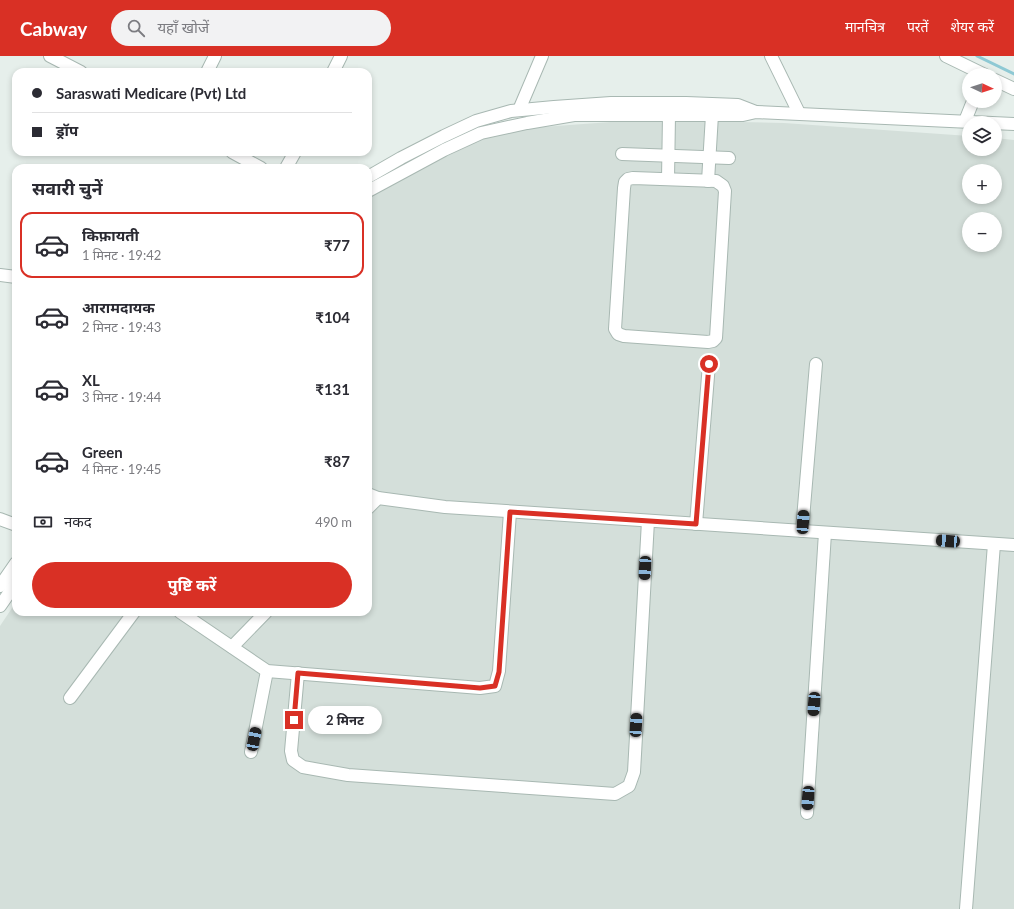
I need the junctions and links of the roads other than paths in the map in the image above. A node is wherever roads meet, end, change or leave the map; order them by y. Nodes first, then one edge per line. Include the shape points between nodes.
1 (50, 56) edge
2 (215, 56) edge
3 (341, 56) edge
4 (542, 56) edge
5 (771, 56) edge
6 (946, 56) edge
7 (73, 68) edge
8 (209, 68) edge
9 (335, 68) edge
10 (970, 68) edge
11 (1002, 83) edge
12 (1014, 89) edge
13 (520, 110) junction
14 (756, 112) junction
15 (799, 113) junction
16 (669, 115) junction
17 (712, 115) junction
18 (962, 121) edge
19 (1002, 123) edge
20 (1014, 124) edge
21 (622, 154) dead end
22 (239, 156) edge
23 (668, 156) junction
24 (710, 157) junction
25 (729, 158) dead end
26 (254, 164) edge
27 (372, 175) edge
28 (668, 179) junction
29 (708, 181) junction
30 (372, 189) edge
31 (0, 275) edge
32 (12, 276) edge
33 (709, 364) dead end
34 (816, 364) dead end
35 (373, 496) edge
36 (510, 512) junction
37 (0, 519) edge
38 (648, 521) junction
39 (12, 524) edge
40 (696, 524) junction
41 (802, 531) junction
42 (825, 533) junction
43 (994, 544) junction
44 (1014, 545) edge
45 (12, 569) edge
46 (0, 586) edge
47 (12, 589) edge
48 (0, 606) edge
49 (131, 616) edge
50 (186, 616) edge
51 (262, 616) edge
52 (232, 647) junction
53 (267, 671) junction
54 (298, 673) junction
55 (70, 698) dead end
56 (251, 752) dead end
57 (807, 813) dead end
58 (966, 909) edge

1 - 7 street
2 - 8 street
3 - 9 street
4 - 13 street
5 - 15 street
6 - 10 street
11 - 12 street
13 - 14 street via 611,103 686,103 738,105
13 - 27 street via 476,122 444,136
14 - 15 street
14 - 17 street via 743,115
15 - 18 street
16 - 17 street
16 - 23 street
16 - 30 street via 574,115 481,133
17 - 24 street
19 - 20 street
21 - 23 street
22 - 26 street
23 - 24 street
23 - 28 street
24 - 25 street
24 - 29 street
28 - 29 street
28 - 29 street via 633,178 626,182 615,329 618,334 624,336 708,342 716,338 725,191 720,184
31 - 32 street
33 - 40 street
34 - 41 street
35 - 36 street via 445,508
36 - 38 street
36 - 54 street via 499,672 495,686 480,688
37 - 39 street
38 - 40 street
38 - 54 street via 634,772 629,786 615,794 348,775 303,767 293,760 292,751
40 - 41 street
41 - 42 street
42 - 43 street
42 - 57 street
43 - 44 street
43 - 58 street
45 - 46 street
47 - 48 street
49 - 55 street
50 - 52 street
51 - 52 street
52 - 53 street
53 - 54 street
53 - 56 street

